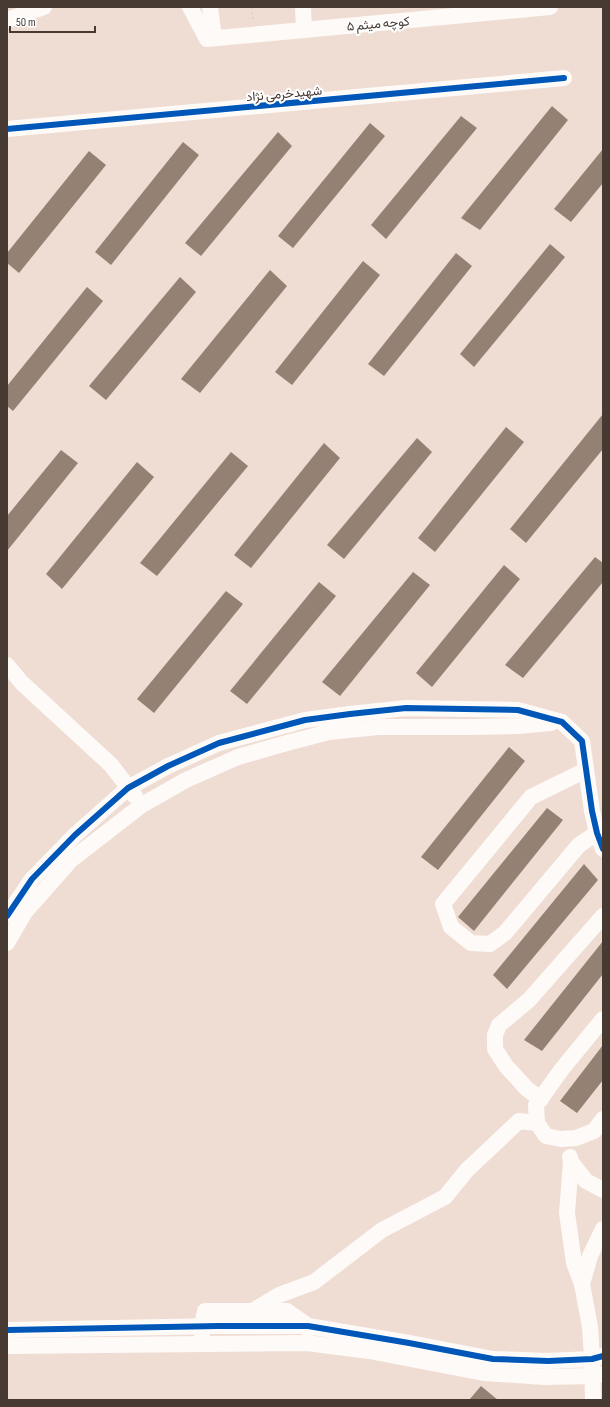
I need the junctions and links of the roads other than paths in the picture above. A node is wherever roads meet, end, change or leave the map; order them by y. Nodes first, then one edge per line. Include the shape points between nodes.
1 (44, 7) edge
2 (190, 7) edge
3 (210, 7) edge
4 (303, 7) edge
5 (550, 7) edge
6 (505, 9) edge
7 (404, 14) edge
8 (7, 20) edge
9 (304, 30) junction
10 (210, 38) junction
11 (564, 78) dead end
12 (7, 129) edge
13 (7, 665) edge
14 (562, 722) junction
15 (586, 770) junction
16 (128, 788) junction
17 (142, 805) junction
18 (597, 833) junction
19 (603, 849) edge
20 (7, 916) edge
21 (603, 916) edge
22 (7, 943) edge
23 (603, 1019) edge
24 (541, 1098) junction
25 (603, 1119) edge
26 (537, 1123) junction
27 (569, 1139) junction
28 (571, 1162) junction
29 (603, 1190) edge
30 (603, 1229) edge
31 (582, 1284) junction
32 (254, 1310) junction
33 (308, 1326) junction
34 (202, 1327) junction
35 (7, 1330) edge
36 (202, 1343) junction
37 (307, 1343) junction
38 (7, 1346) edge
39 (598, 1358) edge
40 (598, 1375) edge
41 (593, 1400) edge

1 - 8 street
2 - 10 street
3 - 10 street
4 - 9 street
5 - 6 street, کوچه میثم ۵
6 - 7 street, کوچه میثم ۵
7 - 9 street, کوچه میثم ۵
9 - 10 street, کوچه میثم ۵
11 - 12 street, شهیدخرمی نژاد
13 - 16 street via 22,683 111,764
14 - 15 street via 582,741
14 - 16 street via 518,710 406,708 305,720 219,743
14 - 17 street via 519,726 378,727 329,732 238,757 186,780
15 - 18 street
15 - 18 street via 531,797 443,904 451,927 471,943 490,944 505,933 579,845
16 - 17 street
16 - 20 street via 32,878
17 - 22 street via 72,860 25,912
18 - 19 street
21 - 24 street via 529,1000 499,1025 495,1035 495,1049 506,1066 527,1089
23 - 24 street
24 - 26 street via 536,1105
25 - 27 street via 594,1130
26 - 27 street via 546,1136
26 - 32 street via 519,1121 467,1170 445,1197 382,1230 314,1282 280,1295
27 - 28 street
28 - 29 street via 586,1181
28 - 31 street via 567,1213 574,1263
30 - 31 street via 590,1256
31 - 39 street
32 - 33 street via 287,1310
32 - 34 street via 205,1311
33 - 34 street
33 - 37 street
33 - 39 street via 493,1359 548,1361
34 - 35 street
34 - 36 street
36 - 37 street
36 - 38 street
37 - 40 street via 369,1351 484,1374
39 - 40 street
40 - 41 street

